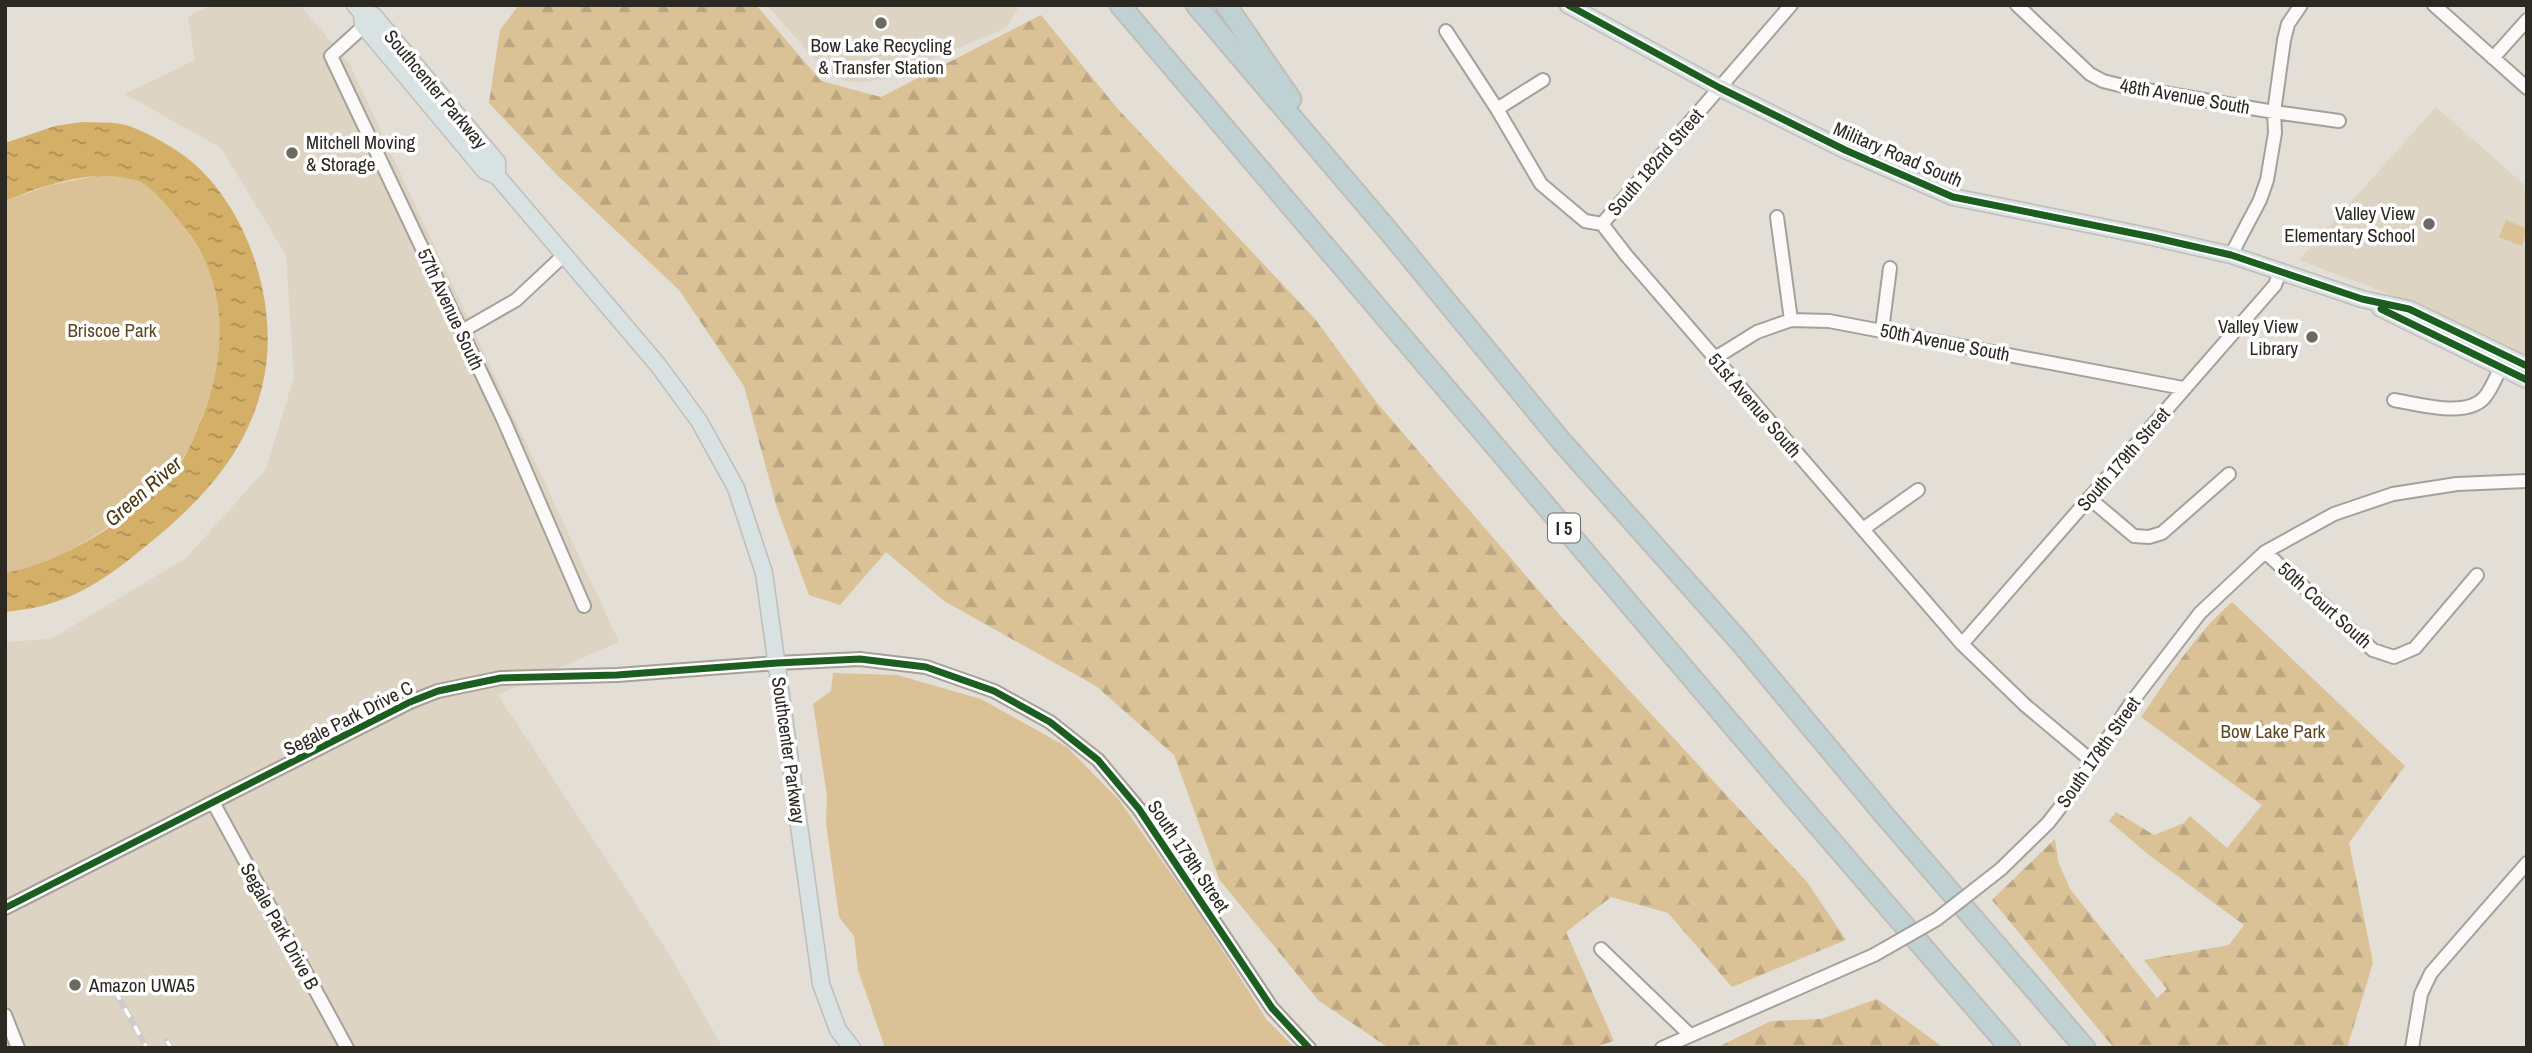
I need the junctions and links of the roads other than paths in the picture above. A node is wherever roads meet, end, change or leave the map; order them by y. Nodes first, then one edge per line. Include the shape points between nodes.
1 (1120, 5) edge
2 (1196, 5) edge
3 (1226, 5) edge
4 (1568, 5) edge
5 (1791, 5) edge
6 (2017, 5) edge
7 (2301, 5) edge
8 (2434, 5) edge
9 (360, 15) edge
10 (2527, 20) edge
11 (1446, 31) dead end
12 (2493, 58) junction
13 (1544, 80) dead end
14 (1720, 88) junction
15 (2527, 88) edge
16 (1497, 109) junction
17 (2274, 112) junction
18 (2339, 121) dead end
19 (1344, 178) junction
20 (1777, 218) dead end
21 (1602, 224) junction
22 (565, 255) junction
23 (2231, 255) junction
24 (1890, 268) dead end
25 (2280, 272) junction
26 (1791, 320) junction
27 (1881, 330) junction
28 (463, 331) junction
29 (1715, 358) junction
30 (2503, 362) junction
31 (2527, 366) edge
32 (2527, 380) edge
33 (2183, 388) junction
34 (2394, 400) dead end
35 (2229, 474) dead end
36 (2527, 481) edge
37 (1918, 490) dead end
38 (2089, 498) junction
39 (1863, 529) junction
40 (2265, 552) junction
41 (2477, 575) dead end
42 (584, 606) dead end
43 (1962, 644) junction
44 (777, 663) junction
45 (2093, 762) junction
46 (214, 804) junction
47 (2527, 863) edge
48 (5, 908) edge
49 (1601, 949) dead end
50 (5, 1015) edge
51 (838, 1030) junction
52 (1690, 1035) junction
53 (18, 1048) edge
54 (346, 1048) edge
55 (837, 1048) edge
56 (852, 1048) edge
57 (1309, 1048) edge
58 (1662, 1048) edge
59 (2010, 1048) edge
60 (2085, 1048) edge
61 (2412, 1048) edge

1 - 59 highway, I 5
2 - 19 highway
3 - 19 highway
4 - 14 main road, Military Road South
5 - 14 street, South 182nd Street
6 - 17 street, 48th Avenue South via 2090,74 2103,80
7 - 17 street via 2288,24
8 - 12 street
9 - 22 main road, Southcenter Parkway via 373,15 461,117 497,162 497,176
9 - 28 street, 57th Avenue South via 331,56
10 - 12 street
11 - 16 street, 51st Avenue South
12 - 15 street
13 - 16 street
14 - 21 street, South 182nd Street
14 - 23 main road, Military Road South via 1953,197
16 - 21 street, 51st Avenue South via 1541,184 1585,222
17 - 18 street, 48th Avenue South
17 - 23 street via 2267,180
19 - 60 highway via 1562,442 1740,642
20 - 26 street
21 - 29 street, 51st Avenue South
22 - 28 street via 516,300
22 - 44 main road, Southcenter Parkway via 699,421 736,488 764,573
23 - 25 main road, Military Road South
24 - 27 street
25 - 30 main road, Military Road South via 2409,309
25 - 33 street, South 179th Street via 2275,285
26 - 27 street, 50th Avenue South
26 - 29 street, 50th Avenue South via 1757,332
27 - 33 street, 50th Avenue South
28 - 42 street, 57th Avenue South
29 - 39 street, 51st Avenue South
30 - 31 main road, Military Road South
30 - 32 main road, Military Road South
30 - 34 street via 2487,396 2470,407
33 - 38 street, South 179th Street
35 - 38 street via 2162,533 2149,537 2134,536
36 - 40 street, South 178th Street via 2457,484 2393,494 2334,514
37 - 39 street
38 - 43 street, South 179th Street
39 - 43 street, 51st Avenue South
40 - 41 street, 50th Court South via 2373,650 2394,657 2415,648
40 - 45 street, South 178th Street via 2191,623
43 - 45 street, 51st Avenue South
44 - 46 street, Segale Park Drive C via 501,678 438,691
44 - 51 main road, Southcenter Parkway via 821,984
44 - 57 street, South 178th Street via 860,659 926,667 994,691 1050,722 1098,760 1139,809 1272,1008
45 - 52 street, South 178th Street, bridge via 2048,823 2001,869 1937,919 1874,955
46 - 48 street, Segale Park Drive C
46 - 54 street, Segale Park Drive B
47 - 61 street via 2431,973 2420,993
49 - 52 street
50 - 53 street
51 - 55 main road, Southcenter Parkway
51 - 56 main road, Southcenter Parkway
52 - 58 street, South 178th Street

